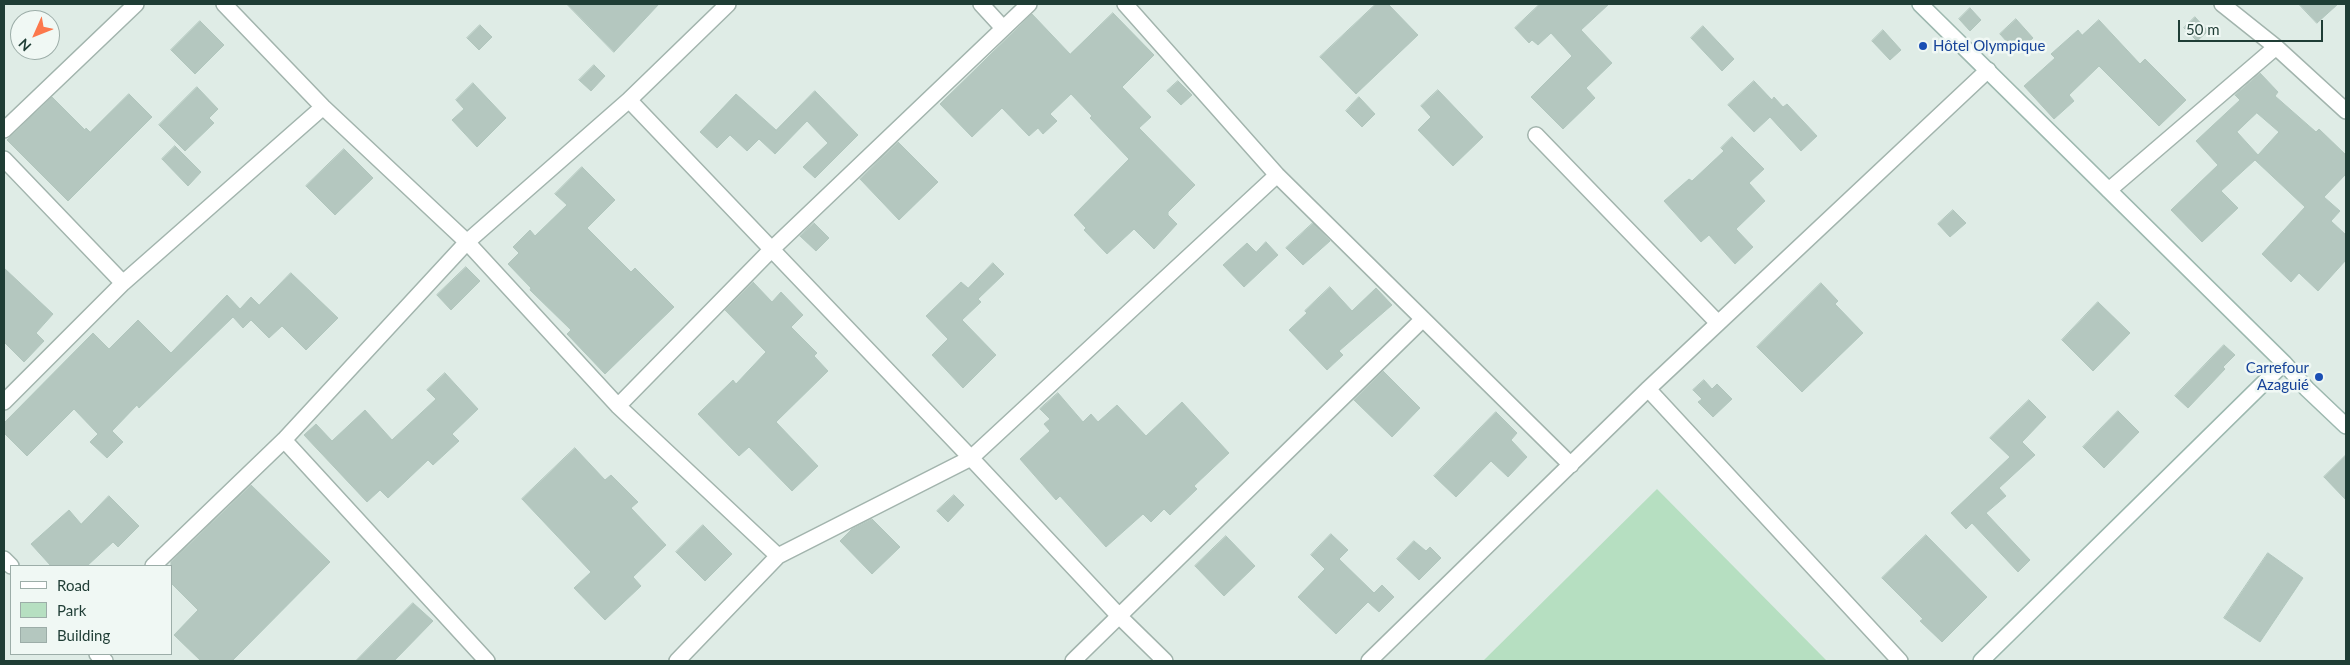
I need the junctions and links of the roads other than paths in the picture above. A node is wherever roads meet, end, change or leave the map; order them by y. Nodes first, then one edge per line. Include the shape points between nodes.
1 (136, 4) edge
2 (224, 4) edge
3 (728, 4) edge
4 (981, 4) edge
5 (1029, 4) edge
6 (1125, 4) edge
7 (1920, 4) edge
8 (2222, 4) edge
9 (1003, 28) junction
10 (2276, 47) junction
11 (1988, 70) junction
12 (629, 100) junction
13 (323, 108) junction
14 (2346, 111) edge
15 (4, 130) edge
16 (1536, 135) dead end
17 (4, 160) edge
18 (1276, 175) junction
19 (2109, 190) junction
20 (467, 242) junction
21 (772, 249) junction
22 (123, 283) junction
23 (1423, 319) junction
24 (1718, 323) junction
25 (2284, 363) junction
26 (1648, 389) junction
27 (4, 402) edge
28 (618, 406) junction
29 (2346, 426) edge
30 (284, 440) junction
31 (971, 458) junction
32 (1570, 464) junction
33 (778, 556) junction
34 (154, 565) edge
35 (1120, 617) junction
36 (487, 661) edge
37 (677, 661) edge
38 (1073, 661) edge
39 (1165, 661) edge
40 (1369, 661) edge
41 (1900, 661) edge
42 (1981, 661) edge

1 - 15 street
2 - 13 street
3 - 12 street
4 - 9 street
5 - 9 street
6 - 18 street
7 - 11 street
8 - 10 street
9 - 21 street
10 - 14 street
10 - 19 street
11 - 19 street
11 - 24 street
12 - 20 street
12 - 21 street
13 - 20 street
13 - 22 street
16 - 24 street
17 - 22 street
18 - 23 street
18 - 31 street
19 - 25 street
20 - 28 street
20 - 30 street
21 - 28 street
21 - 31 street
22 - 27 street
23 - 32 street
23 - 35 street
24 - 26 street
25 - 29 street via 2307,390
25 - 42 street
26 - 32 street
26 - 41 street
28 - 33 street
30 - 34 street
30 - 36 street
31 - 33 street
31 - 35 street
32 - 40 street
33 - 37 street
35 - 38 street
35 - 39 street

